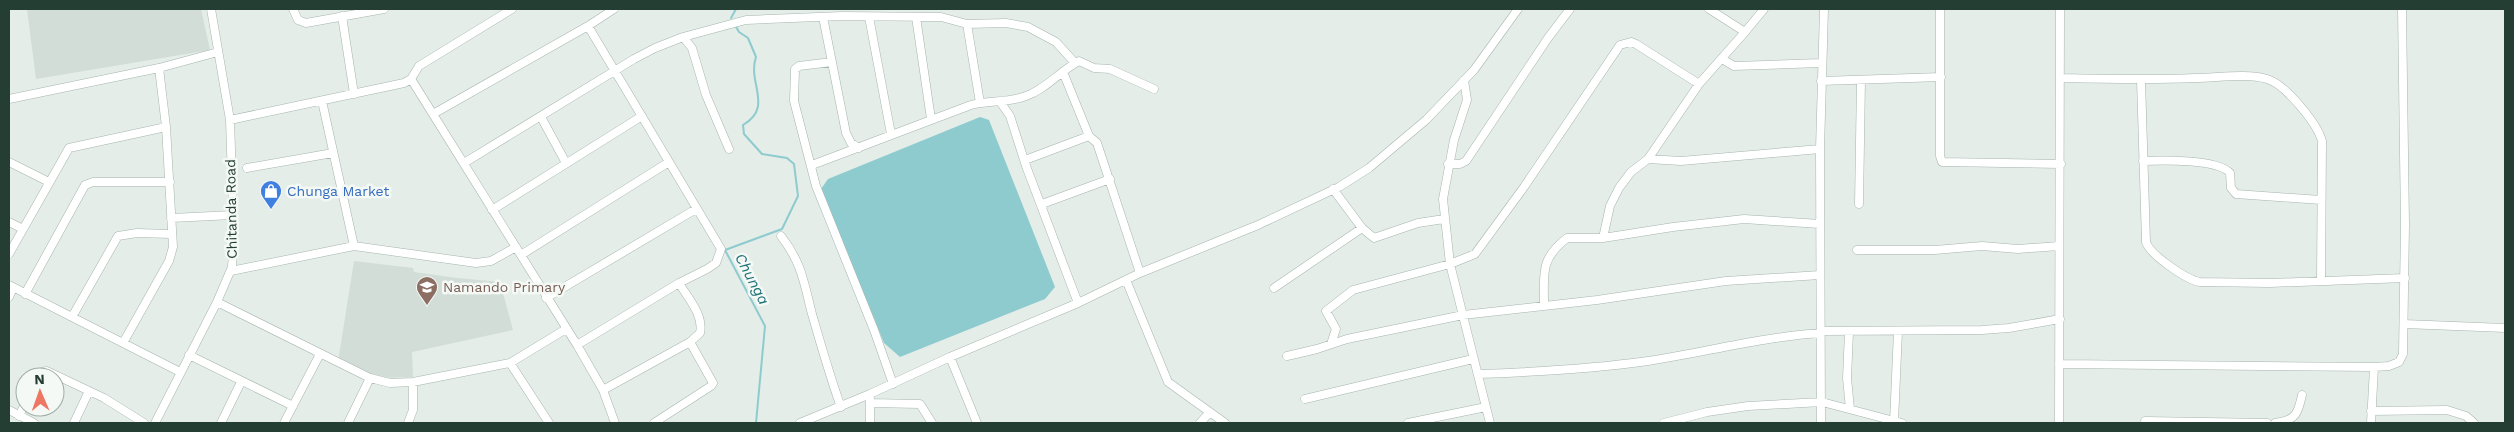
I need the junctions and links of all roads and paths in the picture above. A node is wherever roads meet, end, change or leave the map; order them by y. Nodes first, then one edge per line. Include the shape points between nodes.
1 (211, 9) edge
2 (293, 9) edge
3 (384, 9) edge
4 (512, 9) edge
5 (614, 9) edge
6 (1518, 9) edge
7 (1570, 9) edge
8 (1709, 9) edge
9 (1764, 9) edge
10 (1824, 9) edge
11 (1940, 9) edge
12 (2060, 9) edge
13 (2402, 9) edge
14 (342, 16) junction
15 (823, 17) junction
16 (869, 17) junction
17 (916, 17) junction
18 (967, 24) junction
19 (588, 26) junction
20 (1745, 32) junction
21 (683, 37) junction
22 (218, 52) junction
23 (1722, 60) junction
24 (832, 62) junction
25 (1075, 63) junction
26 (1821, 63) junction
27 (159, 68) junction
28 (615, 72) junction
29 (1063, 72) junction
30 (1941, 77) junction
31 (412, 78) junction
32 (2061, 78) junction
33 (1464, 80) junction
34 (1861, 80) junction
35 (2140, 80) junction
36 (1821, 81) junction
37 (1699, 84) junction
38 (1154, 89) dead end
39 (354, 94) junction
40 (9, 98) edge
41 (322, 101) junction
42 (980, 103) junction
43 (1001, 103) junction
44 (433, 114) junction
45 (642, 116) junction
46 (541, 117) junction
47 (931, 119) junction
48 (230, 120) junction
49 (166, 127) junction
50 (891, 134) junction
51 (1089, 136) junction
52 (859, 148) junction
53 (729, 149) dead end
54 (1820, 149) junction
55 (333, 153) junction
56 (1648, 159) junction
57 (1025, 160) junction
58 (2143, 161) junction
59 (9, 162) edge
60 (669, 162) junction
61 (464, 163) junction
62 (566, 163) junction
63 (1448, 164) junction
64 (2060, 164) junction
65 (812, 165) junction
66 (247, 168) dead end
67 (1110, 178) junction
68 (49, 182) junction
69 (170, 182) junction
70 (1333, 189) junction
71 (2320, 200) junction
72 (1042, 204) junction
73 (1859, 204) dead end
74 (696, 209) junction
75 (492, 210) junction
76 (233, 215) junction
77 (171, 218) junction
78 (1444, 219) junction
79 (9, 222) edge
80 (1820, 224) junction
81 (1362, 228) junction
82 (23, 229) junction
83 (171, 234) junction
84 (781, 236) dead end
85 (1603, 238) junction
86 (354, 246) junction
87 (2059, 246) junction
88 (516, 247) junction
89 (1858, 250) dead end
90 (9, 254) edge
91 (520, 255) junction
92 (1450, 264) junction
93 (232, 271) junction
94 (1140, 273) junction
95 (1820, 275) junction
96 (2405, 278) junction
97 (1126, 280) junction
98 (2322, 281) junction
99 (679, 283) junction
100 (11, 286) edge
101 (1274, 288) dead end
102 (25, 294) junction
103 (9, 297) edge
104 (546, 298) junction
105 (217, 302) junction
106 (1078, 303) junction
107 (1544, 304) junction
108 (1463, 314) junction
109 (72, 317) junction
110 (2060, 319) junction
111 (2404, 324) junction
112 (2505, 328) edge
113 (566, 329) junction
114 (1898, 331) junction
115 (1821, 332) junction
116 (1849, 332) junction
117 (690, 342) junction
118 (123, 343) junction
119 (1331, 344) junction
120 (577, 346) junction
121 (320, 354) junction
122 (189, 355) junction
123 (1287, 356) dead end
124 (950, 357) junction
125 (1473, 359) junction
126 (510, 363) junction
127 (2059, 364) junction
128 (2374, 366) junction
129 (180, 372) junction
130 (1478, 374) junction
131 (370, 378) junction
132 (65, 380) edge
133 (241, 382) junction
134 (413, 382) junction
135 (893, 384) junction
136 (603, 390) junction
137 (89, 391) junction
138 (870, 394) junction
139 (2302, 395) dead end
140 (1305, 398) dead end
141 (1822, 402) junction
142 (870, 403) junction
143 (293, 406) junction
144 (841, 407) junction
145 (1486, 407) junction
146 (1850, 409) junction
147 (2371, 411) junction
148 (1209, 413) junction
149 (21, 417) edge
150 (2145, 421) dead end
151 (2288, 422) edge
152 (34, 423) edge
153 (74, 423) edge
154 (144, 423) edge
155 (155, 423) edge
156 (221, 423) edge
157 (284, 423) edge
158 (348, 423) edge
159 (408, 423) edge
160 (549, 423) edge
161 (615, 423) edge
162 (654, 423) edge
163 (800, 423) edge
164 (870, 423) edge
165 (932, 423) edge
166 (977, 423) edge
167 (1200, 423) edge
168 (1225, 423) edge
169 (1408, 423) edge
170 (1490, 423) edge
171 (1664, 423) edge
172 (1821, 423) edge
173 (1898, 423) edge
174 (2059, 423) edge
175 (2267, 423) edge
176 (2275, 423) edge
177 (2371, 423) edge
178 (2474, 423) edge

1 - 22 street, Chitanda Road
2 - 14 street via 298,20 306,23
3 - 14 street
4 - 31 street via 419,66
5 - 19 street
6 - 33 street
7 - 63 street via 1466,161
8 - 20 street
9 - 20 street
10 - 26 street
11 - 30 street
12 - 32 street
13 - 96 street
14 - 39 street
15 - 16 street
15 - 21 street via 746,20
15 - 24 street
16 - 17 street
16 - 50 street
17 - 18 street via 941,17
17 - 47 street
18 - 25 street via 1006,23 1028,27 1053,39
18 - 42 street
19 - 28 street
19 - 44 street
20 - 23 street
21 - 28 street via 655,48
21 - 53 street via 695,56 706,95
22 - 27 street
22 - 48 street, Chitanda Road
23 - 26 street via 1734,66
23 - 37 street
24 - 52 street via 846,133 851,143
24 - 65 street via 799,66 793,74 794,101
25 - 29 street
25 - 38 street via 1079,61 1094,68 1110,69
26 - 36 street
27 - 40 street
27 - 49 street
28 - 45 street
28 - 46 street
29 - 43 street via 1038,90
29 - 51 street
30 - 34 street
30 - 64 street via 1942,162
31 - 39 street via 404,83
31 - 44 street
32 - 35 street
32 - 64 street
33 - 63 street via 1466,106
33 - 70 street via 1407,138 1369,168
34 - 36 street
34 - 73 street
35 - 58 street
35 - 71 street via 2254,78 2276,82 2320,135
36 - 54 street
37 - 56 street
37 - 92 street via 1636,44 1620,45 1478,250 1471,257
39 - 41 street
41 - 48 street
41 - 55 street
42 - 43 street
42 - 47 street
43 - 57 street via 1010,116
44 - 61 street
45 - 60 street
45 - 62 street
46 - 61 street
46 - 62 street
47 - 50 street
48 - 76 street, Chitanda Road
49 - 68 street via 76,145 66,151
49 - 69 street
50 - 52 street
51 - 57 street
51 - 67 street via 1097,143
52 - 65 street
54 - 56 street via 1681,162
54 - 80 street
55 - 66 street
55 - 86 street
56 - 85 street via 1631,172 1620,188 1610,206
57 - 72 street
58 - 71 street via 2222,166 2230,173 2231,188 2236,194
58 - 98 street via 2146,242 2148,248 2170,266 2200,282
59 - 68 street
60 - 74 street
60 - 91 street
61 - 75 street
62 - 75 street
63 - 78 street via 1442,199
64 - 87 street
65 - 135 street via 816,186
67 - 72 street
67 - 94 street
68 - 82 street
69 - 77 street
69 - 102 street via 85,184
70 - 81 street
70 - 94 street
71 - 98 street
72 - 106 street
74 - 99 street via 721,249 720,256 707,269
74 - 104 street
75 - 88 street
76 - 77 street
76 - 93 street, Chitanda Road
77 - 83 street
78 - 81 street via 1418,223 1378,238
78 - 92 street
79 - 82 street
80 - 85 street via 1744,219
80 - 95 street
81 - 101 street
82 - 90 street
83 - 109 street via 118,236
83 - 118 street via 173,247 169,261
84 - 144 street via 793,252 803,275
85 - 107 street via 1567,238 1552,251 1544,266
86 - 88 street via 476,263 491,261
86 - 93 street
87 - 89 street
87 - 110 street
88 - 91 street
91 - 104 street
92 - 108 street
92 - 119 street via 1353,290 1326,311 1336,329
93 - 105 street, Chitanda Road
94 - 97 street
95 - 107 street via 1726,281 1597,300
95 - 115 street
96 - 98 street
96 - 111 street
97 - 106 street
97 - 148 street via 1168,382
99 - 117 street via 701,323 700,333
99 - 120 street
100 - 102 street
100 - 103 street
102 - 109 street
104 - 113 street
105 - 121 street
105 - 122 street, Chitanda Road
106 - 124 street
107 - 108 street
108 - 119 street
108 - 125 street
109 - 118 street
110 - 114 street via 1999,329
110 - 127 street
111 - 112 street
111 - 128 street via 2402,358 2394,364
113 - 120 street
113 - 126 street
114 - 116 street
114 - 173 street
115 - 116 street
115 - 130 street via 1588,369
115 - 141 street
116 - 146 street via 1847,378
117 - 136 street
117 - 162 street via 712,386
118 - 129 street
119 - 123 street
120 - 136 street
121 - 131 street
121 - 143 street
122 - 129 street, Chitanda Road
122 - 133 street
124 - 135 street
124 - 166 street
125 - 130 street
125 - 140 street
126 - 134 street
126 - 160 street
127 - 128 street
127 - 174 street
128 - 147 street
129 - 155 street, Chitanda Road
130 - 145 street
131 - 134 street via 390,383
131 - 158 street
132 - 137 street
133 - 143 street
133 - 156 street
134 - 159 street via 413,410
135 - 138 street
136 - 161 street
137 - 153 street
137 - 154 street
138 - 142 street
138 - 144 street
139 - 151 street via 2299,411
141 - 146 street
141 - 171 street via 1748,406
141 - 172 street
142 - 164 street
142 - 165 street via 920,404
143 - 157 street
144 - 163 street
145 - 169 street
145 - 170 street
146 - 173 street
147 - 177 street
147 - 178 street via 2447,410 2466,416
148 - 167 street
148 - 168 street
149 - 152 street
150 - 175 street
151 - 176 street

